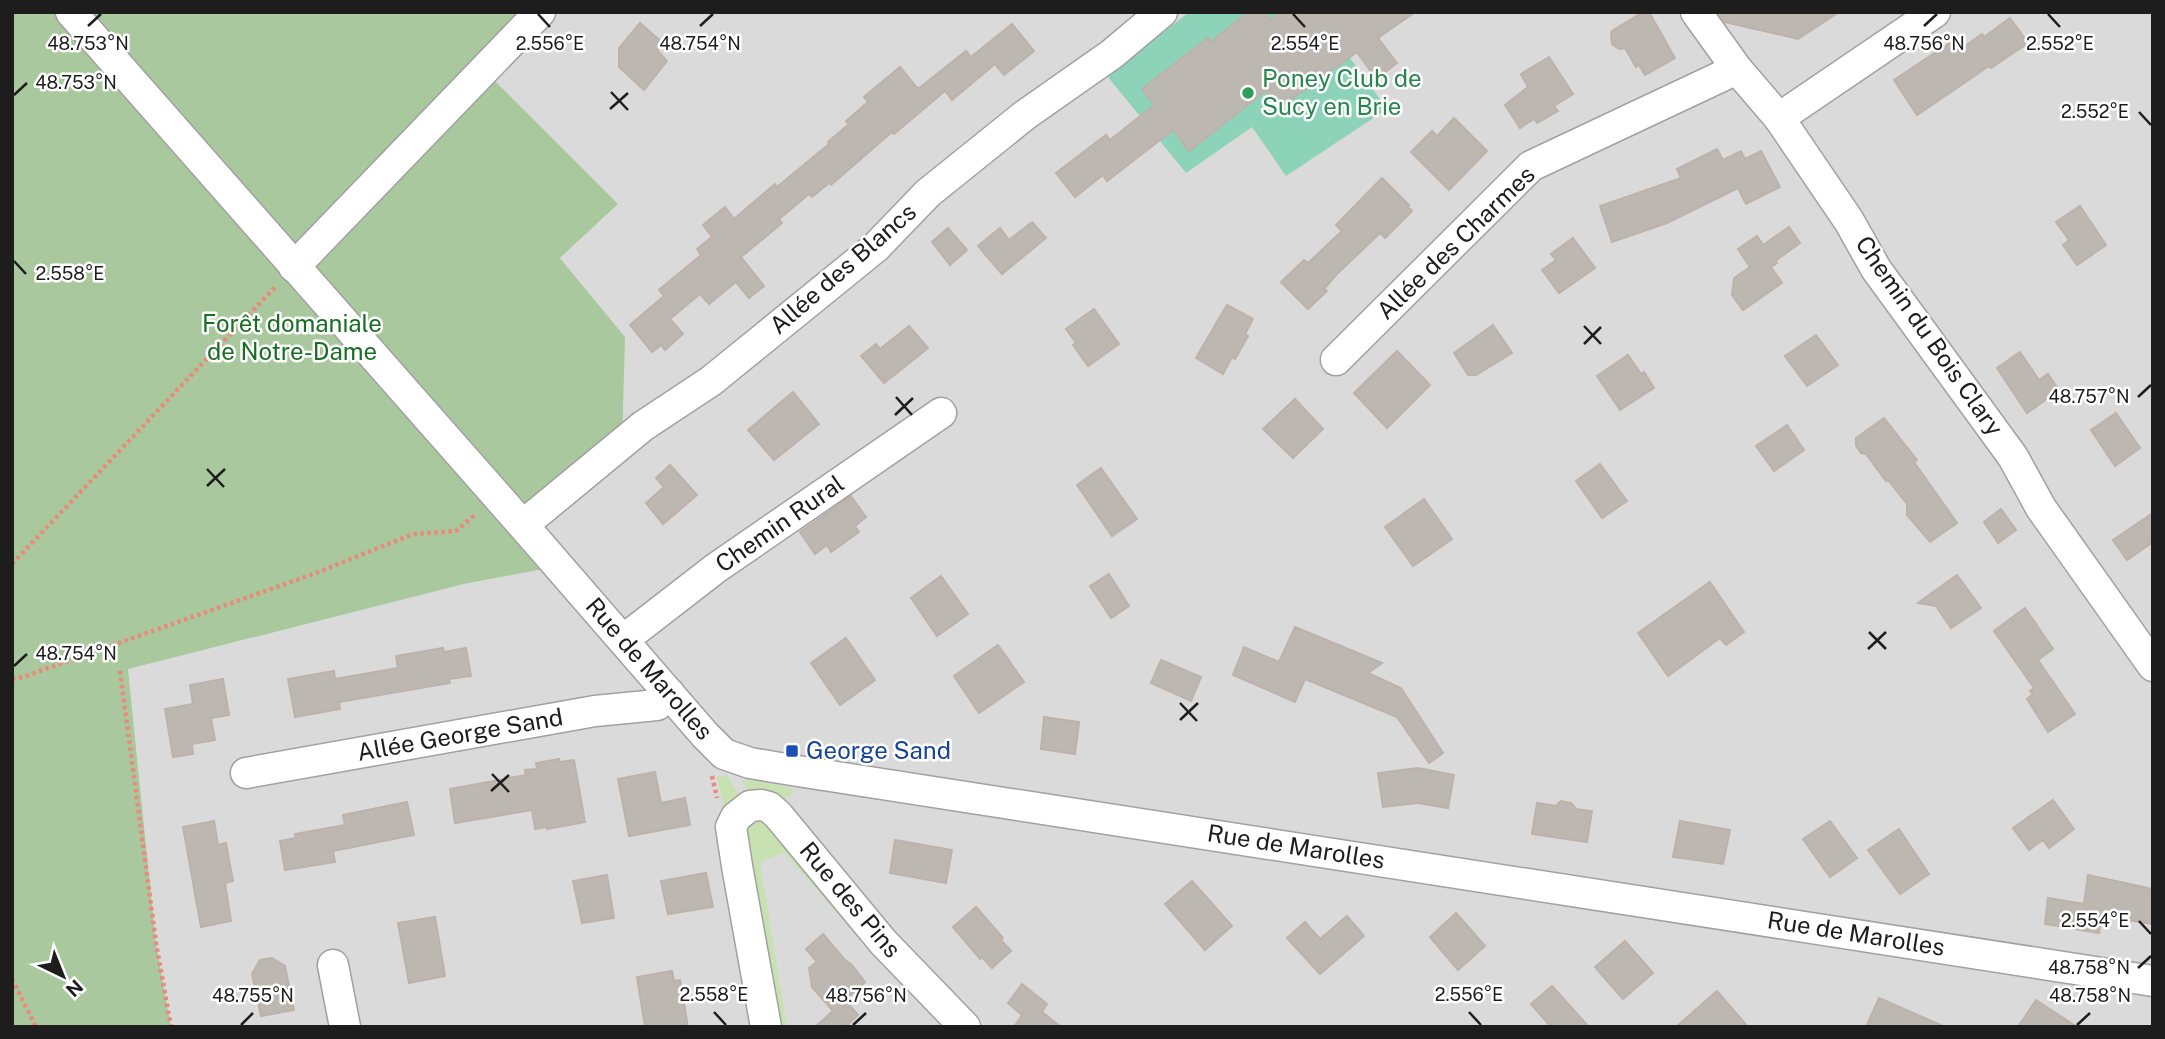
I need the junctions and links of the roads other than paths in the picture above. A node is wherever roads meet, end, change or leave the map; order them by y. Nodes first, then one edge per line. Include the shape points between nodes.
1 (71, 12) edge
2 (540, 12) edge
3 (1163, 12) edge
4 (1696, 12) edge
5 (1935, 12) edge
6 (1737, 69) junction
7 (1779, 118) junction
8 (294, 267) junction
9 (1336, 360) dead end
10 (941, 413) dead end
11 (529, 532) junction
12 (623, 640) junction
13 (2153, 666) edge
14 (669, 693) junction
15 (246, 773) dead end
16 (333, 965) dead end
17 (2153, 981) edge
18 (345, 1027) edge
19 (766, 1027) edge
20 (965, 1027) edge

1 - 8 street, Rue de Marolles
2 - 8 street
3 - 11 street, Allée des Blancs via 928,193 866,256 711,381 643,426
4 - 6 street, Chemin du Bois Clary
5 - 7 street
6 - 7 street, Chemin du Bois Clary
6 - 9 street, Allée des Charmes via 1531,166
7 - 13 street, Chemin du Bois Clary via 1876,269 2013,457 2041,508
8 - 11 street, Rue de Marolles
10 - 12 street, Chemin Rural via 716,568
11 - 12 street, Rue de Marolles
12 - 14 street, Rue de Marolles
14 - 15 street, Allée George Sand via 657,705 595,711
14 - 17 street, Rue de Marolles via 724,754 750,763
16 - 18 street
19 - 20 street, Rue des Pins via 724,814 736,817 750,806 761,805 778,815 883,942

